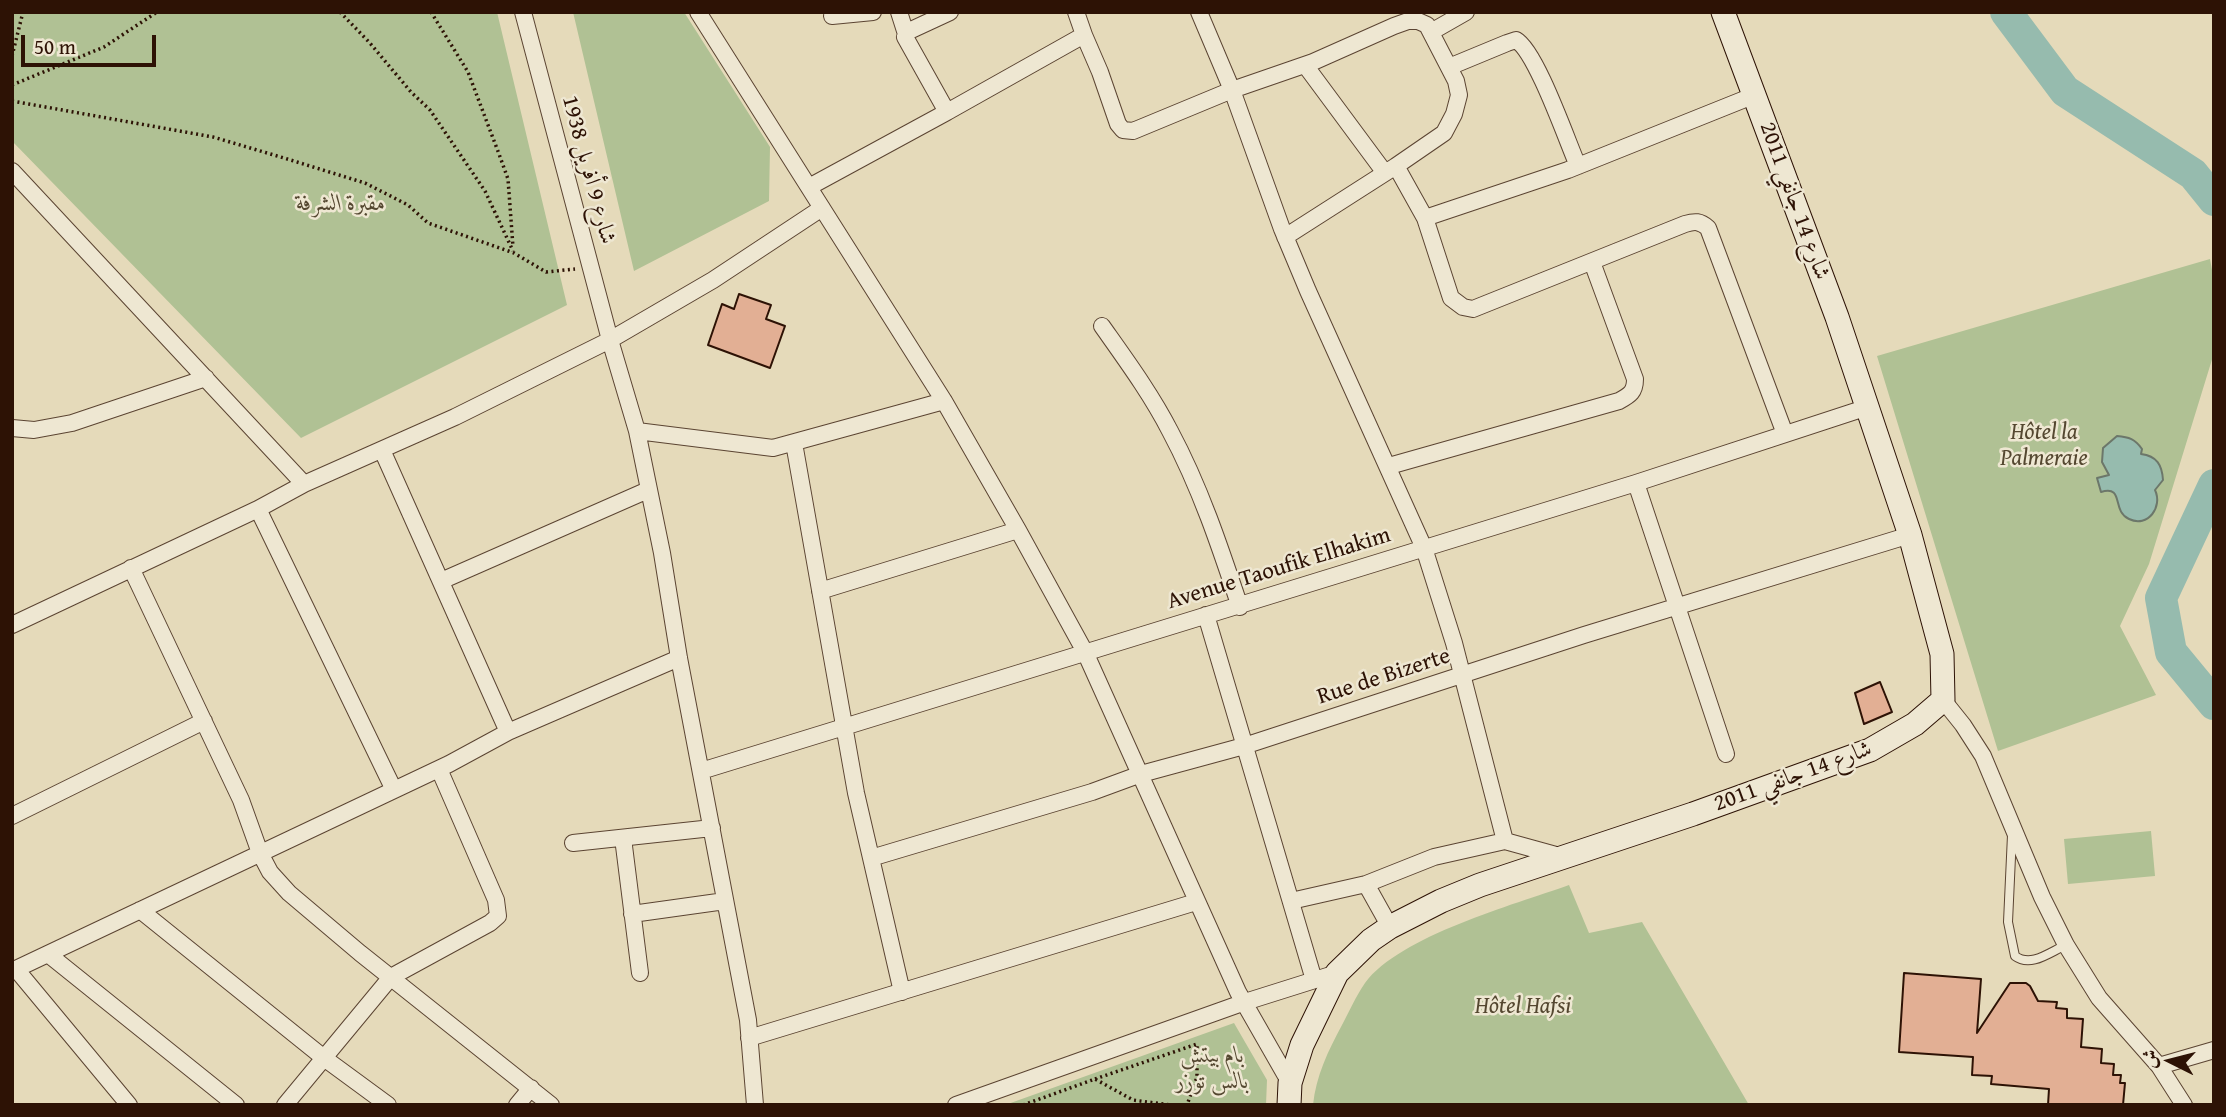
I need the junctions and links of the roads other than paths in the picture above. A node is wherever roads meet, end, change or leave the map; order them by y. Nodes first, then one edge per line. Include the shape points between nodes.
1 (523, 12) edge
2 (698, 12) edge
3 (873, 12) edge
4 (899, 12) edge
5 (950, 12) edge
6 (1076, 12) edge
7 (1199, 12) edge
8 (1466, 12) edge
9 (1723, 12) edge
10 (832, 16) dead end
11 (1431, 32) junction
12 (906, 34) junction
13 (1084, 35) junction
14 (1305, 65) junction
15 (1449, 67) junction
16 (1232, 90) junction
17 (1755, 95) junction
18 (947, 112) junction
19 (1578, 166) junction
20 (1391, 169) junction
21 (12, 171) edge
22 (809, 187) junction
23 (822, 208) junction
24 (1425, 218) junction
25 (1285, 237) junction
26 (1592, 262) junction
27 (1102, 326) dead end
28 (610, 340) junction
29 (206, 378) junction
30 (944, 401) junction
31 (1868, 407) junction
32 (12, 428) edge
33 (637, 431) junction
34 (1784, 434) junction
35 (794, 443) junction
36 (382, 450) junction
37 (1389, 466) junction
38 (304, 484) junction
39 (1636, 484) junction
40 (648, 490) junction
41 (258, 509) junction
42 (1018, 530) junction
43 (1910, 535) junction
44 (1424, 548) junction
45 (131, 568) junction
46 (441, 581) junction
47 (820, 591) junction
48 (1240, 607) junction
49 (1678, 607) junction
50 (1206, 615) junction
51 (12, 625) edge
52 (1085, 652) junction
53 (679, 658) junction
54 (1463, 676) junction
55 (1942, 700) junction
56 (204, 721) junction
57 (844, 726) junction
58 (508, 732) junction
59 (1244, 746) junction
60 (1726, 754) dead end
61 (439, 769) junction
62 (701, 771) junction
63 (1141, 774) junction
64 (394, 790) junction
65 (12, 816) edge
66 (712, 828) junction
67 (2013, 829) junction
68 (623, 838) junction
69 (1505, 841) junction
70 (573, 843) dead end
71 (260, 853) junction
72 (1563, 857) junction
73 (871, 858) junction
74 (1366, 884) junction
75 (725, 901) junction
76 (1291, 901) junction
77 (1196, 902) junction
78 (140, 910) junction
79 (632, 914) junction
80 (1390, 927) junction
81 (2066, 944) junction
82 (48, 954) junction
83 (14, 967) edge
84 (640, 973) dead end
85 (1336, 973) junction
86 (391, 977) junction
87 (1314, 980) junction
88 (902, 992) junction
89 (1245, 1002) junction
90 (749, 1038) junction
91 (2214, 1050) edge
92 (324, 1058) junction
93 (2158, 1066) junction
94 (531, 1088) junction
95 (1290, 1094) edge
96 (130, 1105) edge
97 (236, 1105) edge
98 (285, 1105) edge
99 (388, 1105) edge
100 (517, 1105) edge
101 (551, 1105) edge
102 (755, 1105) edge
103 (956, 1105) edge
104 (2184, 1105) edge

1 - 28 street, شارع 9 أفريل 1938
2 - 22 street
3 - 10 street
4 - 12 street
5 - 12 street
6 - 13 street
7 - 16 street
8 - 11 street
9 - 17 main road, شارع 14 جانفي 2011
11 - 14 street via 1427,25 1408,21
11 - 15 street
12 - 18 street
13 - 16 street via 1123,130 1142,129
13 - 18 street
14 - 16 street
14 - 20 street
15 - 19 street via 1516,40 1524,44
15 - 20 street via 1459,95 1448,127
16 - 25 street
17 - 19 street
17 - 31 main road, شارع 14 جانفي 2011
18 - 22 street
19 - 24 street
20 - 24 street
20 - 25 street
21 - 29 street
22 - 23 street
23 - 28 street via 713,280
23 - 30 street
24 - 26 street via 1448,291 1463,307 1487,305
25 - 37 street
26 - 34 street via 1685,224 1701,222 1708,228
26 - 37 street via 1635,379 1630,395
27 - 48 street via 1170,430 1208,513
28 - 33 street, شارع 9 أفريل 1938
28 - 36 street
29 - 32 street via 72,423 34,430
29 - 38 street
30 - 35 street
30 - 42 street
31 - 34 street, Avenue Taoufik Elhakim
31 - 43 main road, شارع 14 جانفي 2011
33 - 35 street via 774,448
33 - 40 street, شارع 9 أفريل 1938
34 - 39 street, Avenue Taoufik Elhakim
35 - 47 street
36 - 38 street
36 - 46 street
37 - 44 street
38 - 41 street
39 - 44 street, Avenue Taoufik Elhakim
39 - 49 street
40 - 46 street
40 - 53 street, شارع 9 أفريل 1938
41 - 45 street
41 - 64 street
42 - 47 street
42 - 52 street
43 - 49 street, Rue de Bizerte
43 - 55 main road, شارع 14 جانفي 2011 via 1942,654
44 - 48 street, Avenue Taoufik Elhakim
44 - 54 street
45 - 51 street
45 - 56 street
46 - 58 street
47 - 57 street
48 - 50 street, Avenue Taoufik Elhakim
49 - 54 street, Rue de Bizerte
49 - 60 street
50 - 52 street, Avenue Taoufik Elhakim
50 - 59 street
52 - 57 street, Avenue Taoufik Elhakim
52 - 63 street
53 - 58 street
53 - 62 street, شارع 9 أفريل 1938
54 - 59 street, Rue de Bizerte
54 - 69 street
55 - 67 street via 1983,756
55 - 72 main road, شارع 14 جانفي 2011 via 1915,724 1870,750
56 - 65 street
56 - 71 street
57 - 62 street, Avenue Taoufik Elhakim
57 - 73 street
58 - 61 street
59 - 63 street, Rue de Bizerte
59 - 76 street
61 - 64 street
61 - 86 street via 496,900 498,916
62 - 66 street, شارع 9 أفريل 1938
63 - 73 street, Rue de Bizerte
63 - 77 street
64 - 71 street
66 - 68 street
66 - 75 street, شارع 9 أفريل 1938
67 - 81 street
67 - 81 lane via 2008,922 2015,956 2030,962
68 - 70 street
68 - 79 street
69 - 72 street
69 - 74 street via 1434,857
71 - 78 street
71 - 86 street via 289,893
72 - 80 main road, شارع 14 جانفي 2011 via 1480,885
73 - 88 street
74 - 76 street
74 - 80 street
75 - 79 street
75 - 90 street, شارع 9 أفريل 1938
76 - 87 street
77 - 88 street
77 - 89 street
78 - 82 street
78 - 92 street
79 - 84 street
80 - 85 main road, شارع 14 جانفي 2011
81 - 93 street via 2099,998
82 - 83 street
82 - 97 street
83 - 96 street
85 - 87 street
85 - 95 main road, شارع 14 جانفي 2011 via 1302,1045
86 - 92 street
86 - 94 street
87 - 89 street
88 - 90 street
89 - 95 street
89 - 103 street
90 - 102 street, شارع 9 أفريل 1938
91 - 93 street
92 - 98 street
92 - 99 street
93 - 104 street
94 - 100 street
94 - 101 street

